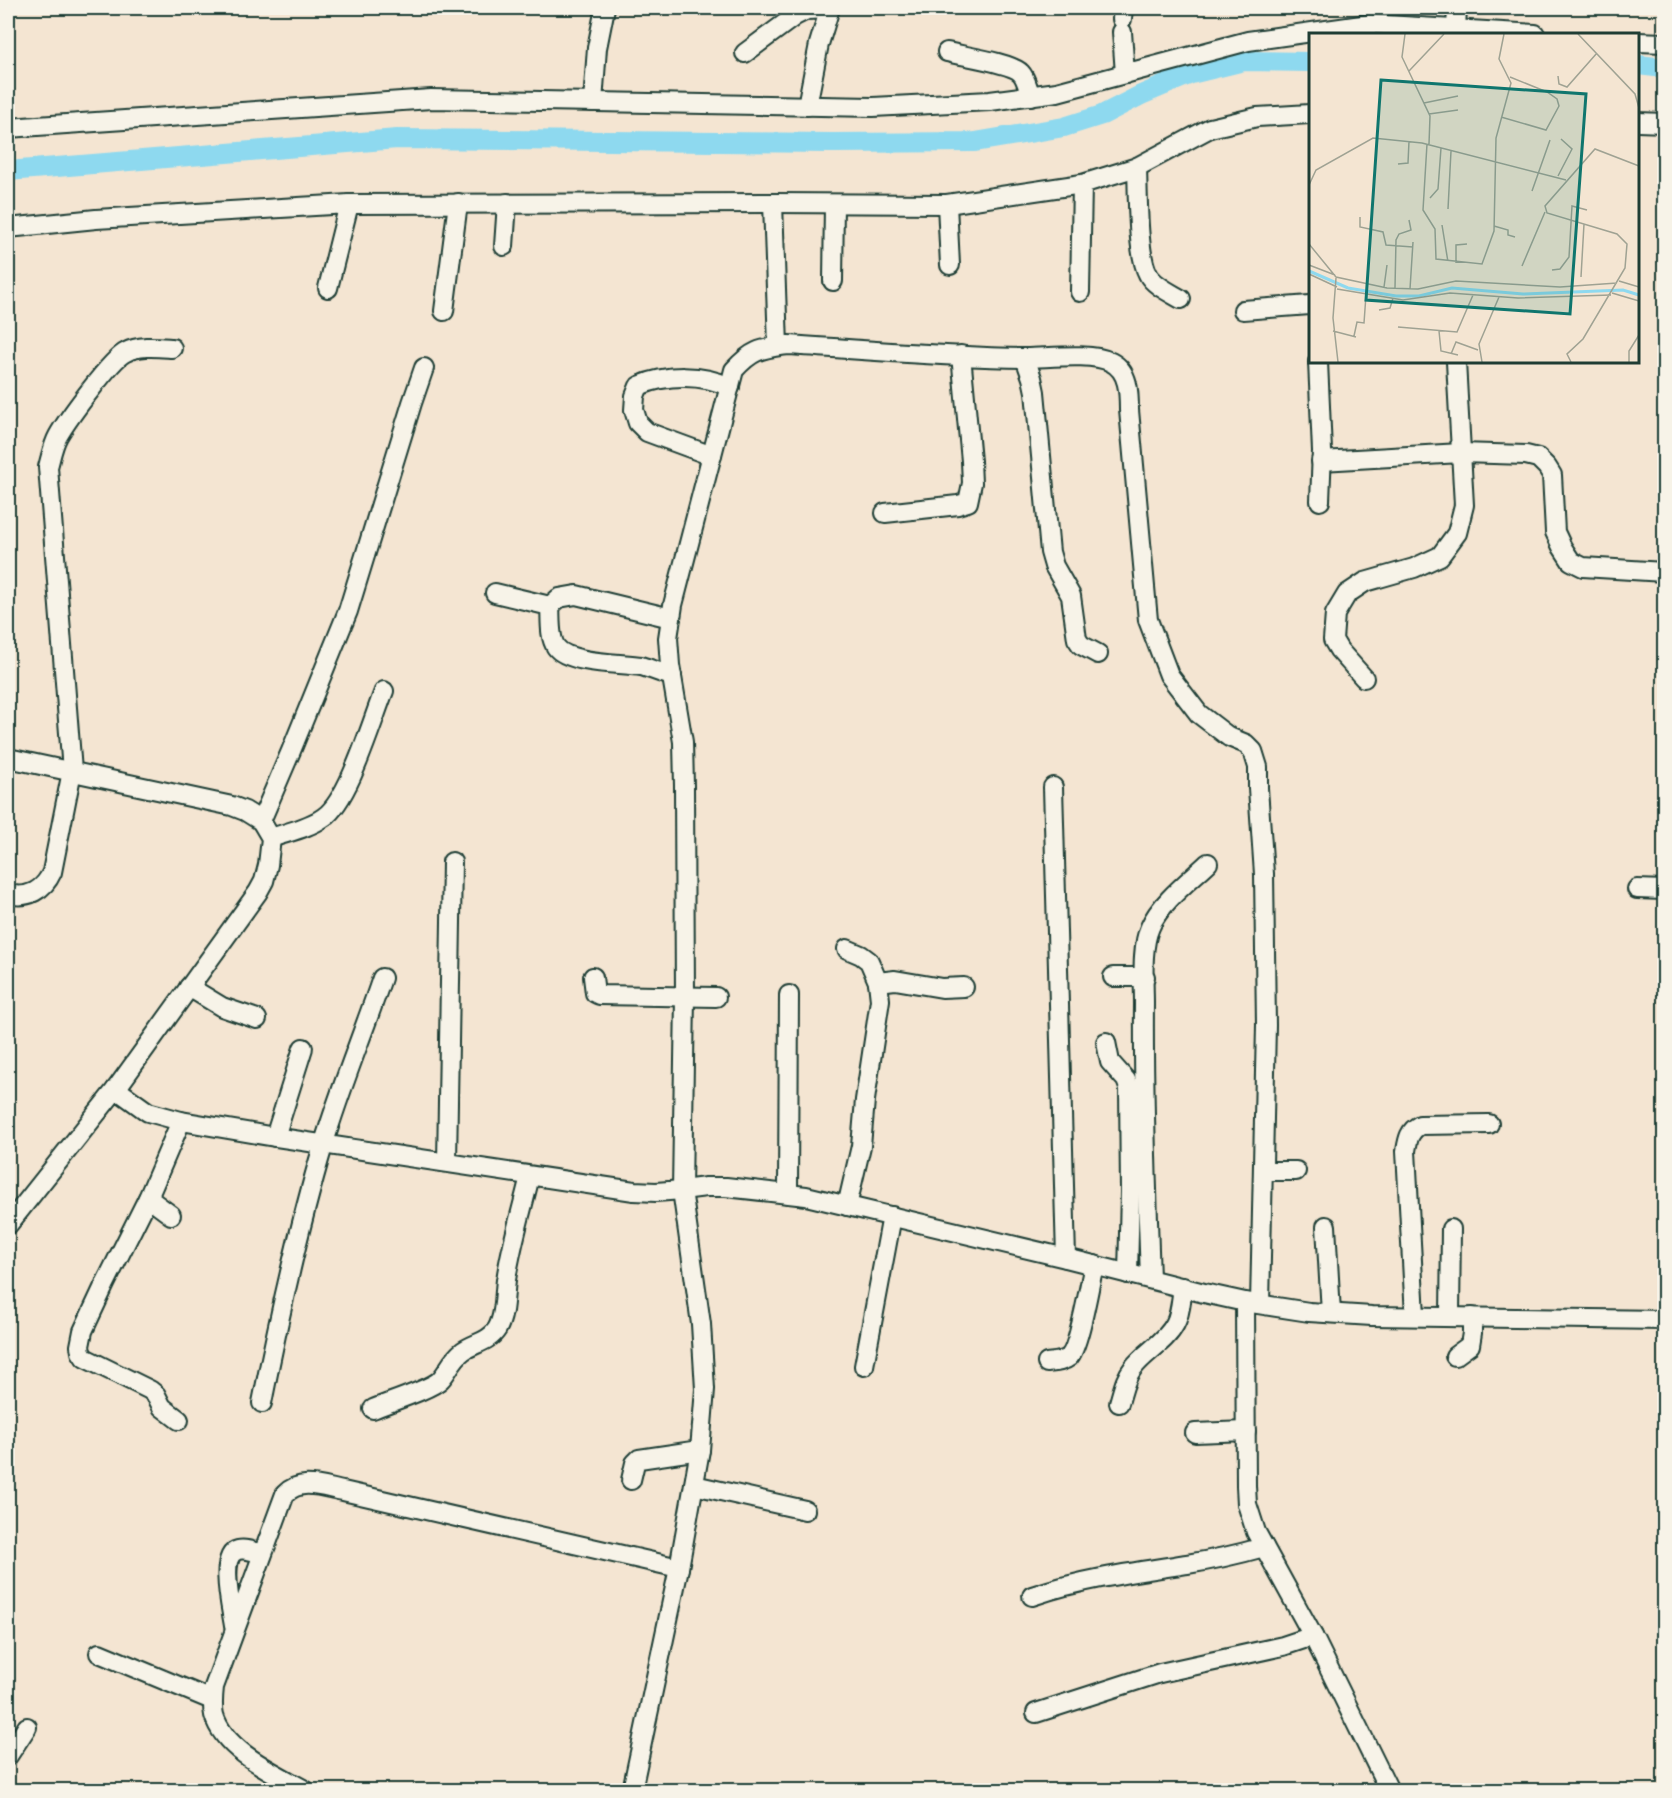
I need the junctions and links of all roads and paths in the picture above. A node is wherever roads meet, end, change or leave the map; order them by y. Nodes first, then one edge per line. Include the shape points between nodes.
1 (605, 8) edge
2 (830, 8) edge
3 (1457, 8) edge
4 (1122, 20) edge
5 (1456, 29) junction
6 (1519, 33) edge
7 (1639, 42) edge
8 (1665, 44) edge
9 (947, 52) dead end
10 (745, 53) dead end
11 (1125, 74) junction
12 (1031, 96) junction
13 (593, 102) junction
14 (807, 106) junction
15 (1309, 114) edge
16 (1639, 122) edge
17 (1665, 123) edge
18 (8, 128) edge
19 (1137, 167) junction
20 (1082, 184) junction
21 (773, 202) junction
22 (458, 203) junction
23 (507, 203) junction
24 (349, 204) junction
25 (834, 204) junction
26 (947, 204) junction
27 (8, 228) edge
28 (504, 246) dead end
29 (950, 266) dead end
30 (833, 281) dead end
31 (328, 288) dead end
32 (1080, 292) dead end
33 (1181, 299) dead end
34 (1309, 304) edge
35 (1243, 310) dead end
36 (444, 311) dead end
37 (778, 346) junction
38 (172, 348) dead end
39 (961, 355) junction
40 (1025, 358) junction
41 (1318, 363) edge
42 (1456, 363) edge
43 (424, 368) dead end
44 (730, 387) junction
45 (1461, 453) junction
46 (712, 456) junction
47 (1322, 461) junction
48 (1320, 501) dead end
49 (885, 513) dead end
50 (1665, 572) edge
51 (495, 593) dead end
52 (550, 606) junction
53 (670, 618) junction
54 (1098, 654) dead end
55 (672, 676) junction
56 (1364, 678) dead end
57 (384, 691) dead end
58 (8, 758) edge
59 (72, 771) junction
60 (1053, 787) dead end
61 (261, 821) junction
62 (272, 838) junction
63 (452, 862) dead end
64 (1208, 863) dead end
65 (1637, 889) dead end
66 (1665, 891) edge
67 (11, 900) edge
68 (847, 948) dead end
69 (593, 977) dead end
70 (1113, 977) dead end
71 (1144, 977) junction
72 (382, 978) dead end
73 (878, 982) junction
74 (189, 987) junction
75 (964, 987) dead end
76 (789, 995) dead end
77 (685, 997) junction
78 (716, 997) dead end
79 (257, 1019) dead end
80 (1106, 1042) dead end
81 (303, 1048) dead end
82 (116, 1089) junction
83 (181, 1121) junction
84 (1489, 1124) dead end
85 (275, 1137) junction
86 (323, 1145) junction
87 (447, 1162) junction
88 (1263, 1171) junction
89 (1296, 1171) dead end
90 (530, 1176) junction
91 (682, 1190) junction
92 (788, 1194) junction
93 (148, 1197) junction
94 (847, 1206) junction
95 (171, 1215) dead end
96 (892, 1216) junction
97 (8, 1225) edge
98 (1326, 1226) dead end
99 (1451, 1229) dead end
100 (1066, 1258) junction
101 (1094, 1265) junction
102 (1128, 1274) junction
103 (1150, 1279) junction
104 (1183, 1287) junction
105 (1253, 1303) junction
106 (1331, 1313) junction
107 (1414, 1316) junction
108 (1450, 1316) junction
109 (1472, 1317) junction
110 (1665, 1320) edge
111 (1455, 1356) dead end
112 (1047, 1363) dead end
113 (864, 1366) dead end
114 (262, 1403) dead end
115 (1119, 1403) dead end
116 (373, 1409) dead end
117 (179, 1420) dead end
118 (1246, 1431) junction
119 (1195, 1432) dead end
120 (700, 1450) junction
121 (631, 1480) dead end
122 (694, 1485) junction
123 (805, 1510) dead end
124 (1264, 1547) junction
125 (262, 1554) junction
126 (679, 1568) junction
127 (1032, 1596) dead end
128 (235, 1629) junction
129 (1313, 1636) junction
130 (99, 1653) dead end
131 (212, 1700) junction
132 (1036, 1713) dead end
133 (27, 1726) dead end
134 (8, 1756) edge
135 (305, 1791) edge
136 (632, 1791) edge
137 (1389, 1791) edge

1 - 13 street
2 - 10 street via 807,10 795,16
2 - 14 street
3 - 5 street
4 - 11 street
5 - 6 street
5 - 11 street via 1369,24 1337,28 1248,41
7 - 8 street
9 - 12 street via 1015,69 1022,74
11 - 12 street
12 - 14 street via 873,107
13 - 14 street
13 - 18 street via 431,99
15 - 19 street via 1257,117 1210,128
16 - 17 street
19 - 20 street
19 - 33 street via 1142,254 1147,274
20 - 26 street
20 - 32 street
21 - 23 street
21 - 25 street
21 - 37 street
22 - 23 street
22 - 24 street
22 - 36 street
23 - 28 street
24 - 27 street
24 - 31 street
25 - 26 street
25 - 30 street
26 - 29 street
34 - 35 street
37 - 39 street
37 - 44 street via 747,356 734,370
38 - 59 street via 141,347 125,352 113,363 57,437 48,466
39 - 40 street
39 - 49 street via 971,461 968,502
40 - 54 street via 1035,392 1050,552 1071,596 1077,639
40 - 88 street via 1094,357 1112,362 1124,374 1129,388 1148,620 1169,675 1199,714 1253,751 1258,767 1266,1025
41 - 47 street
42 - 45 street
43 - 61 street via 348,611
44 - 46 street
44 - 46 street via 716,380 695,378 654,380 639,386 635,396 638,423 647,432
45 - 47 street
45 - 50 street via 1538,458 1552,476 1555,532 1571,561 1583,567
45 - 56 street via 1464,505 1457,533 1440,556 1365,582 1347,594 1335,614 1333,640
46 - 53 street
47 - 48 street
51 - 52 street
52 - 53 street via 558,598 576,595
52 - 55 street via 552,640 557,650 576,658 640,666
53 - 55 street
55 - 77 street via 683,742
57 - 62 street via 353,773 325,817
58 - 59 street
59 - 61 street via 232,806
59 - 67 street via 47,883 38,891
60 - 100 street
61 - 62 street
62 - 74 street via 264,881 258,892
63 - 87 street
64 - 71 street via 1154,918 1145,946
65 - 66 street
68 - 73 street via 869,961
69 - 77 street via 598,995
70 - 71 street
71 - 103 street
72 - 86 street
73 - 75 street
73 - 94 street via 880,1000 861,1146
74 - 79 street via 222,1007
74 - 82 street
76 - 92 street
77 - 78 street
77 - 91 street
80 - 102 street via 1110,1062 1129,1088
81 - 85 street
82 - 83 street via 148,1112
82 - 97 street
83 - 85 street
83 - 93 street
84 - 107 street via 1420,1125 1409,1136 1406,1151
85 - 86 street
86 - 87 street
86 - 114 street
87 - 90 street
88 - 89 street
88 - 105 street
90 - 91 street via 634,1191
90 - 116 street via 496,1332 461,1352 441,1380
91 - 92 street via 726,1187
91 - 120 street via 701,1324 705,1389
92 - 94 street
93 - 95 street
93 - 117 street via 83,1331 80,1346 86,1358 150,1390 162,1407
94 - 96 street
96 - 100 street
96 - 113 street
98 - 106 street
99 - 108 street
100 - 101 street
101 - 102 street
101 - 112 street via 1072,1354 1062,1361
102 - 103 street
103 - 104 street
104 - 105 street
104 - 115 street via 1175,1326 1132,1368
105 - 106 street
105 - 118 street
106 - 107 street
107 - 108 street
108 - 109 street
109 - 110 street
109 - 111 street via 1470,1345
118 - 119 street
118 - 124 street via 1247,1504
120 - 121 street via 639,1459
120 - 122 street
122 - 123 street
122 - 126 street
124 - 127 street via 1188,1564 1095,1578
124 - 129 street
125 - 126 street via 285,1494 300,1484
125 - 128 street
125 - 128 street via 244,1549 232,1553 227,1577
126 - 136 street
128 - 131 street
129 - 132 street via 1160,1673
129 - 137 street
130 - 131 street
131 - 135 street via 218,1726 230,1743
133 - 134 street

